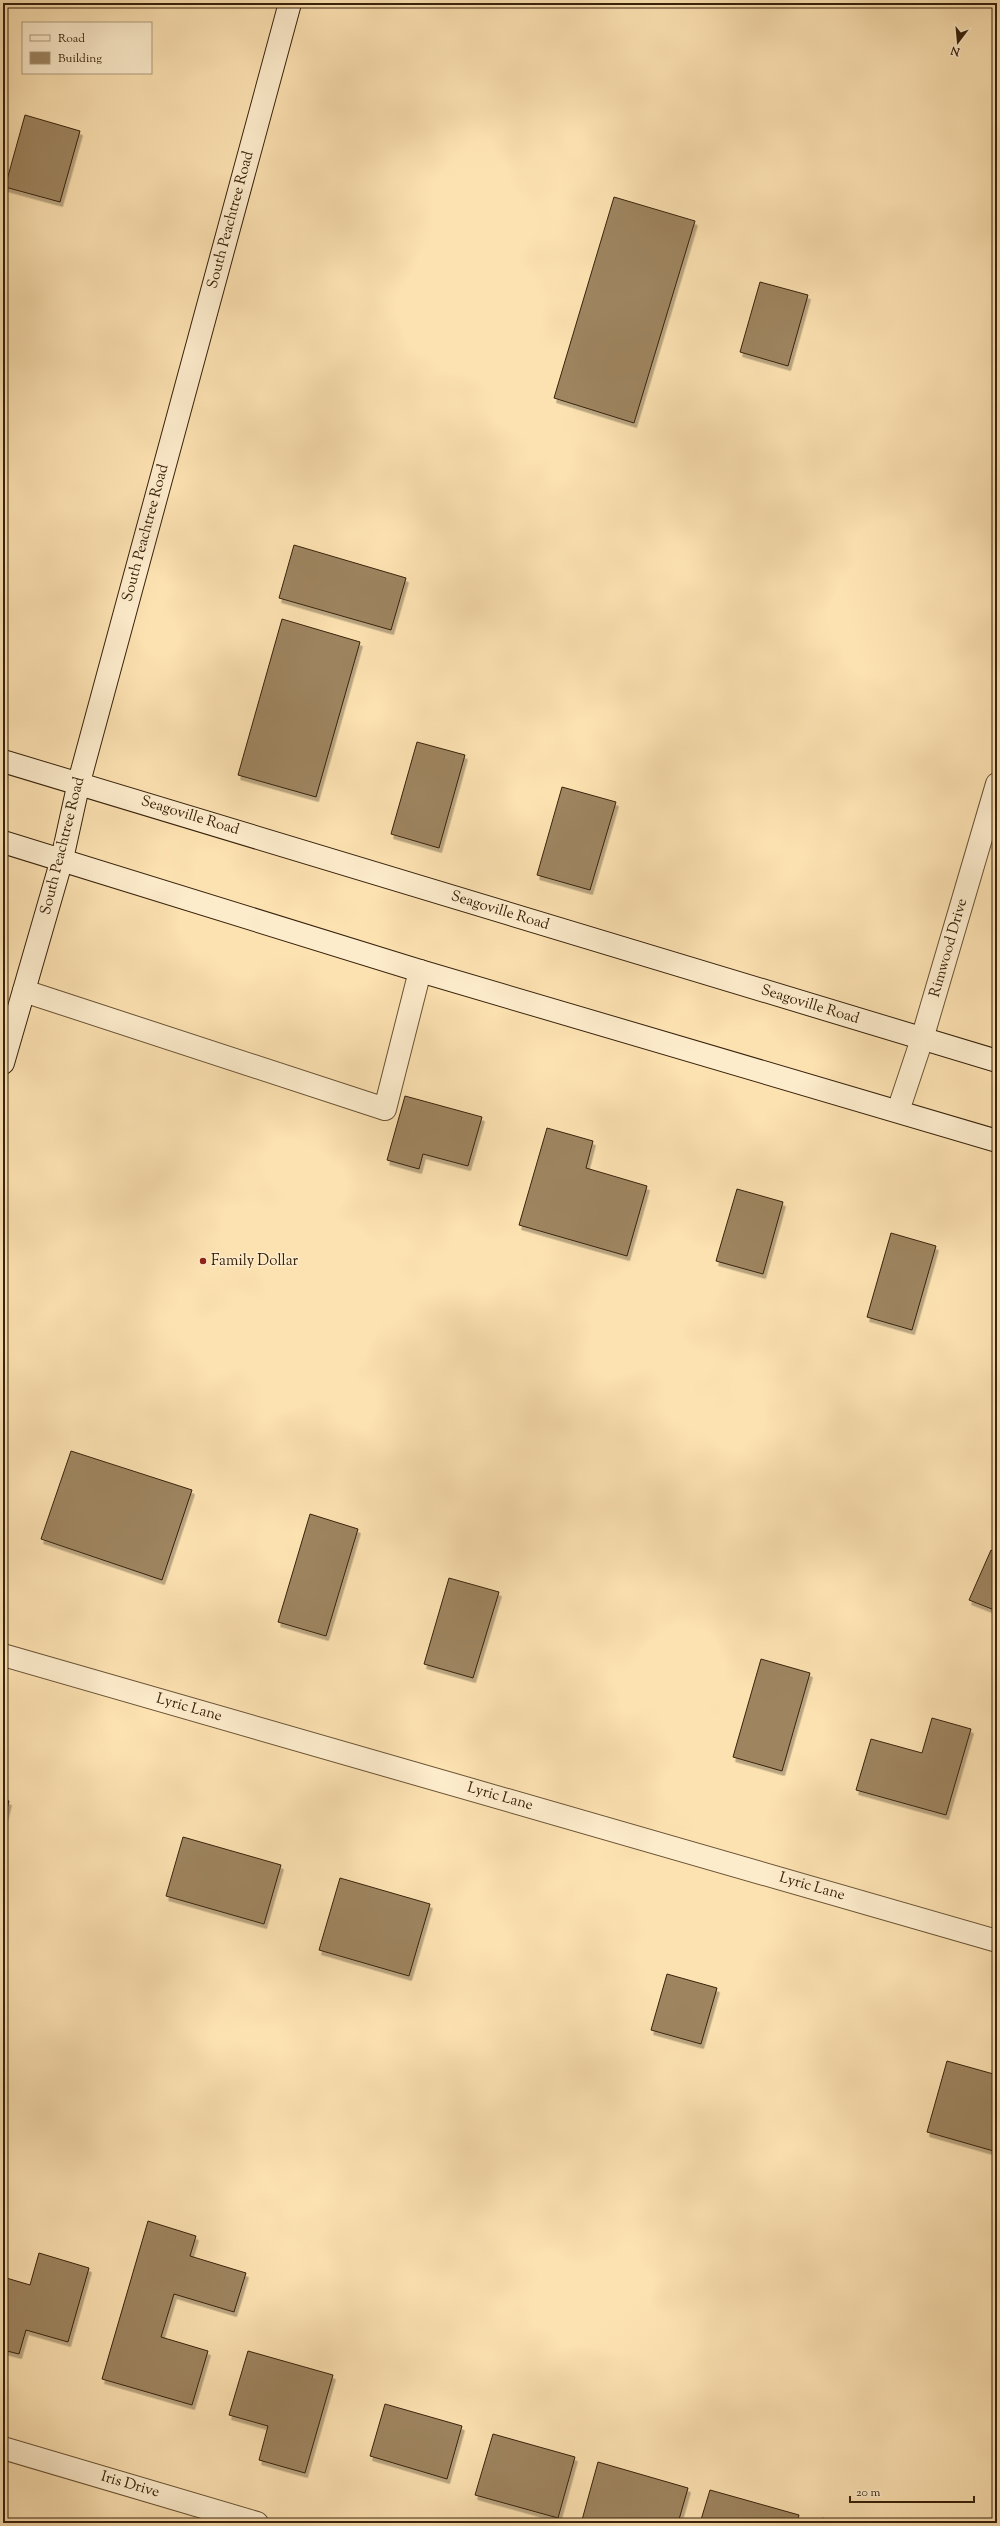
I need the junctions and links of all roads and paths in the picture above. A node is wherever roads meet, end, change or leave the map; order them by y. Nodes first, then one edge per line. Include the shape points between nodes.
1 (290, 3) edge
2 (3, 762) edge
3 (79, 782) junction
4 (997, 784) edge
5 (3, 842) edge
6 (62, 859) junction
7 (420, 971) junction
8 (24, 991) junction
9 (922, 1039) junction
10 (997, 1061) edge
11 (3, 1063) edge
12 (898, 1111) junction
13 (997, 1141) edge
14 (3, 1655) edge
15 (997, 1941) edge
16 (3, 2448) edge
17 (257, 2523) edge

1 - 3 main road, South Peachtree Road
2 - 3 main road, Seagoville Road
3 - 6 main road, South Peachtree Road
3 - 9 main road, Seagoville Road
4 - 9 main road, Rimwood Drive
5 - 6 main road
6 - 7 main road
6 - 8 main road, South Peachtree Road
7 - 8 main road via 385,1109
7 - 12 main road
8 - 11 main road, South Peachtree Road
9 - 10 main road, Seagoville Road
9 - 12 main road, Rimwood Drive
12 - 13 main road
14 - 15 main road, Lyric Lane
16 - 17 main road, Iris Drive

